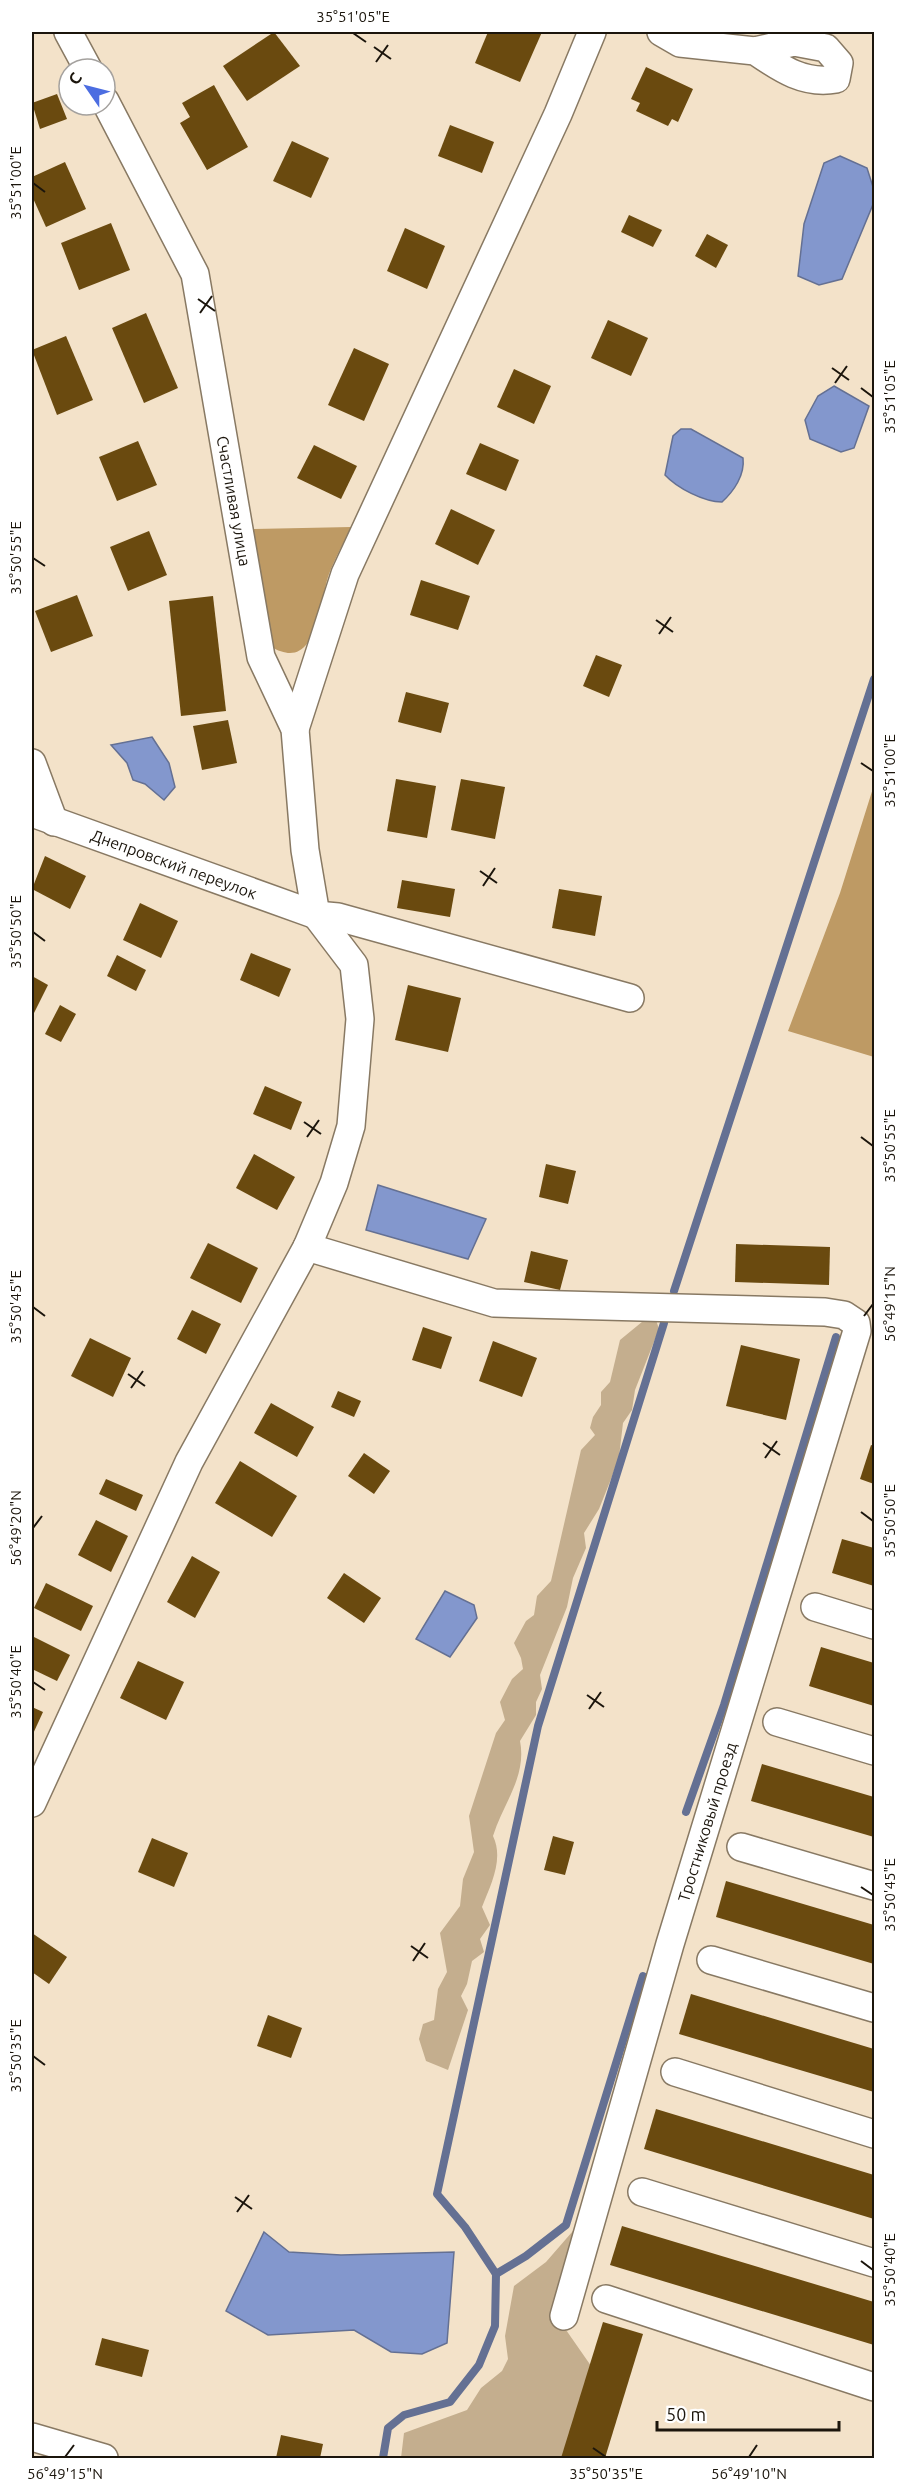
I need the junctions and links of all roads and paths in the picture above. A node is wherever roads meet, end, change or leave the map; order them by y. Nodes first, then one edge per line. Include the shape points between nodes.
1 (68, 32) edge
2 (592, 32) edge
3 (661, 32) edge
4 (755, 51) dead end
5 (82, 57) edge
6 (113, 117) edge
7 (295, 729) junction
8 (32, 763) edge
9 (43, 818) edge
10 (316, 915) junction
11 (630, 998) dead end
12 (307, 1246) junction
13 (815, 1606) dead end
14 (874, 1625) edge
15 (777, 1722) dead end
16 (874, 1751) edge
17 (32, 1803) edge
18 (741, 1847) dead end
19 (874, 1886) edge
20 (711, 1959) dead end
21 (874, 2008) edge
22 (675, 2072) dead end
23 (874, 2134) edge
24 (642, 2192) dead end
25 (874, 2263) edge
26 (606, 2299) dead end
27 (564, 2316) dead end
28 (874, 2387) edge
29 (32, 2437) edge
30 (104, 2458) edge

1 - 5 street
2 - 7 street via 558,114 345,574
3 - 4 street via 680,43
6 - 7 street, Счастливая улица via 195,274 261,657
7 - 10 street, Счастливая улица via 305,849
8 - 9 street
9 - 10 street, Днепровский переулок
10 - 11 street, Днепровский переулок via 338,917
10 - 12 street via 354,965 360,1019 351,1126 334,1183
12 - 17 street via 189,1462
12 - 27 street, Тростниковый проезд via 494,1303 825,1312 844,1315 856,1323 670,1944
13 - 14 street
15 - 16 street
18 - 19 street
20 - 21 street
22 - 23 street
24 - 25 street
26 - 28 street
29 - 30 street

